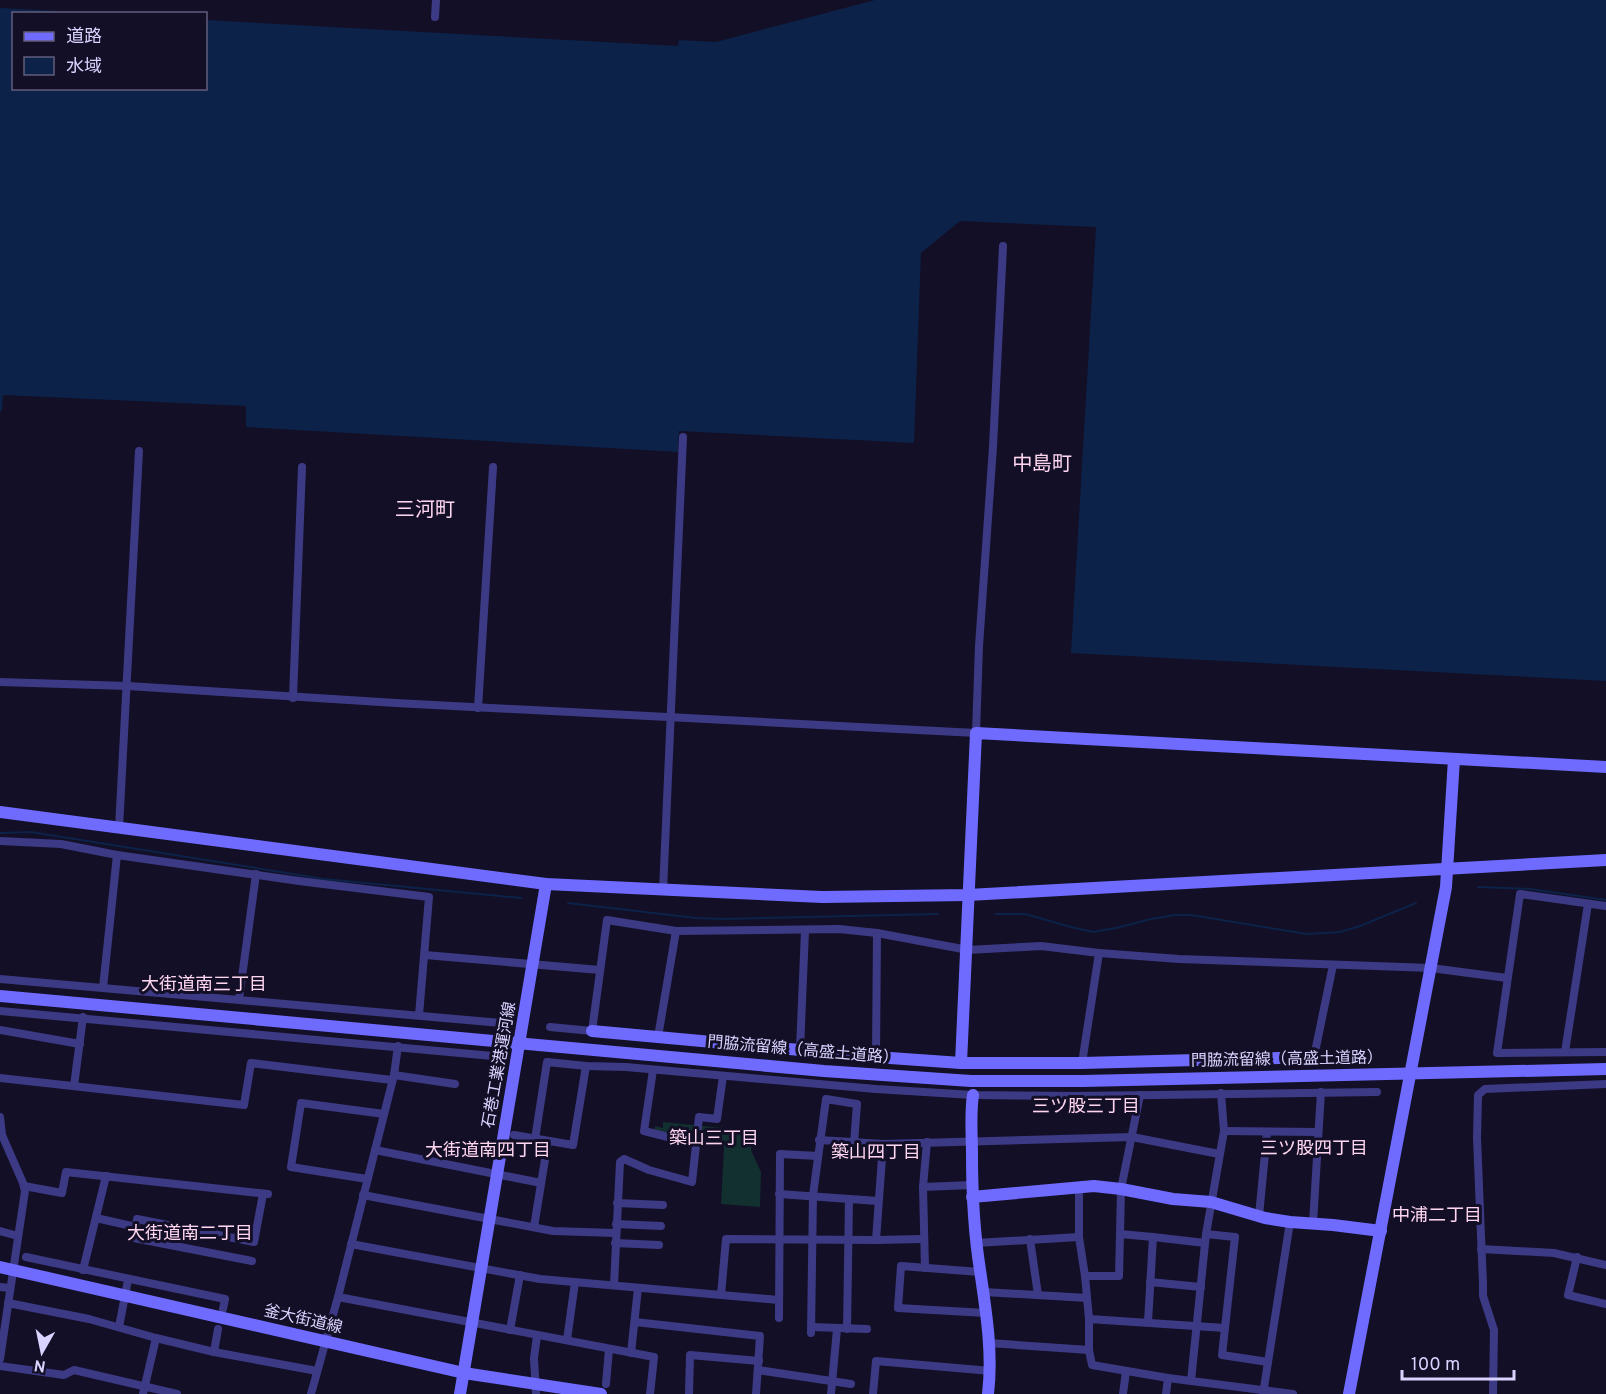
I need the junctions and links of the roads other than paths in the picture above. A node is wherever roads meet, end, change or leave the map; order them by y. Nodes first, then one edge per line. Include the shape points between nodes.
1 (436, 0) edge
2 (435, 17) dead end
3 (1003, 246) dead end
4 (683, 437) dead end
5 (139, 451) dead end
6 (302, 466) dead end
7 (493, 467) dead end
8 (0, 682) edge
9 (128, 686) junction
10 (293, 698) junction
11 (478, 708) junction
12 (671, 718) junction
13 (976, 733) junction
14 (1454, 759) junction
15 (1606, 767) edge
16 (0, 812) edge
17 (119, 828) junction
18 (0, 841) edge
19 (117, 855) junction
20 (1606, 860) edge
21 (1448, 868) junction
22 (256, 874) junction
23 (546, 884) junction
24 (663, 891) junction
25 (968, 895) junction
26 (1588, 904) junction
27 (1606, 906) edge
28 (676, 931) junction
29 (806, 931) junction
30 (877, 933) junction
31 (968, 950) junction
32 (1098, 953) junction
33 (425, 955) junction
34 (533, 965) junction
35 (1333, 965) junction
36 (1431, 968) junction
37 (600, 970) junction
38 (1507, 978) junction
39 (0, 979) edge
40 (103, 988) junction
41 (0, 996) edge
42 (239, 999) junction
43 (0, 1011) edge
44 (419, 1015) junction
45 (83, 1017) junction
46 (501, 1023) dead end
47 (550, 1027) dead end
48 (0, 1030) edge
49 (592, 1031) junction
50 (658, 1037) junction
51 (521, 1042) junction
52 (80, 1044) junction
53 (398, 1046) junction
54 (800, 1049) junction
55 (1606, 1052) edge
56 (1565, 1053) junction
57 (493, 1056) dead end
58 (876, 1057) junction
59 (1314, 1057) joint
60 (961, 1063) junction
61 (1082, 1063) junction
62 (586, 1066) junction
63 (653, 1070) junction
64 (1606, 1070) edge
65 (1410, 1074) junction
66 (723, 1076) junction
67 (0, 1078) edge
68 (393, 1078) junction
69 (455, 1084) dead end
70 (1606, 1084) edge
71 (74, 1086) junction
72 (1321, 1092) junction
73 (1377, 1092) dead end
74 (1221, 1093) junction
75 (973, 1095) junction
76 (1140, 1095) junction
77 (384, 1114) junction
78 (0, 1118) edge
79 (1224, 1131) junction
80 (1267, 1132) junction
81 (1318, 1132) junction
82 (514, 1135) dead end
83 (1132, 1137) junction
84 (535, 1138) junction
85 (819, 1140) junction
86 (548, 1141) junction
87 (972, 1141) junction
88 (854, 1143) junction
89 (927, 1143) junction
90 (696, 1144) junction
91 (883, 1144) junction
92 (375, 1150) junction
93 (1219, 1154) junction
94 (818, 1156) junction
95 (498, 1174) junction
96 (106, 1176) junction
97 (367, 1179) junction
98 (541, 1183) junction
99 (24, 1186) junction
100 (922, 1187) junction
101 (1079, 1188) junction
102 (1121, 1189) junction
103 (972, 1191) junction
104 (779, 1194) junction
105 (363, 1196) junction
106 (813, 1196) junction
107 (849, 1199) junction
108 (878, 1201) junction
109 (1211, 1202) junction
110 (617, 1203) junction
111 (663, 1205) dead end
112 (1259, 1216) junction
113 (96, 1218) junction
114 (490, 1219) junction
115 (1290, 1222) junction
116 (1313, 1223) junction
117 (662, 1226) dead end
118 (136, 1227) junction
119 (534, 1227) junction
120 (616, 1228) junction
121 (0, 1231) edge
122 (1381, 1231) junction
123 (1120, 1234) junction
124 (18, 1236) junction
125 (1079, 1237) junction
126 (1153, 1238) junction
127 (779, 1239) junction
128 (813, 1239) junction
129 (848, 1239) junction
130 (923, 1239) junction
131 (1030, 1239) junction
132 (1206, 1239) junction
133 (876, 1240) junction
134 (976, 1242) junction
135 (615, 1243) junction
136 (351, 1244) junction
137 (659, 1245) dead end
138 (1481, 1249) junction
139 (26, 1257) dead end
140 (1577, 1257) junction
141 (252, 1261) dead end
142 (1606, 1265) edge
143 (0, 1266) edge
144 (482, 1268) junction
145 (925, 1268) junction
146 (13, 1270) junction
147 (83, 1270) junction
148 (980, 1272) junction
149 (520, 1275) junction
150 (1085, 1276) junction
151 (128, 1280) junction
152 (575, 1282) junction
153 (1150, 1282) junction
154 (614, 1285) junction
155 (0, 1287) edge
156 (1201, 1287) junction
157 (10, 1288) junction
158 (638, 1288) junction
159 (984, 1292) junction
160 (721, 1295) junction
161 (1038, 1295) junction
162 (124, 1296) junction
163 (338, 1297) junction
164 (1087, 1298) junction
165 (779, 1300) junction
166 (8, 1303) junction
167 (1606, 1304) edge
168 (269, 1308) dead end
169 (222, 1309) dead end
170 (986, 1312) junction
171 (779, 1318) dead end
172 (1089, 1319) junction
173 (472, 1322) junction
174 (1148, 1322) junction
175 (331, 1323) junction
176 (635, 1323) junction
177 (119, 1327) junction
178 (1196, 1327) junction
179 (1225, 1328) junction
180 (218, 1329) dead end
181 (837, 1329) junction
182 (847, 1329) junction
183 (867, 1329) dead end
184 (510, 1330) junction
185 (537, 1336) junction
186 (156, 1338) junction
187 (567, 1340) junction
188 (325, 1342) junction
189 (989, 1343) junction
190 (609, 1349) junction
191 (1089, 1350) junction
192 (214, 1352) junction
193 (631, 1353) junction
194 (0, 1359) edge
195 (759, 1360) junction
196 (1268, 1362) junction
197 (0, 1366) edge
198 (758, 1370) junction
199 (317, 1371) junction
200 (991, 1371) junction
201 (1126, 1371) junction
202 (464, 1373) junction
203 (1168, 1378) junction
204 (832, 1381) junction
205 (1191, 1381) junction
206 (851, 1384) dead end
207 (536, 1389) edge
208 (604, 1389) edge
209 (144, 1390) edge
210 (1263, 1392) edge
211 (177, 1394) edge
212 (310, 1394) edge
213 (460, 1394) edge
214 (650, 1394) edge
215 (688, 1394) edge
216 (756, 1394) edge
217 (831, 1394) edge
218 (873, 1394) edge
219 (988, 1394) edge
220 (1122, 1394) edge
221 (1166, 1394) edge
222 (1293, 1394) edge
223 (1349, 1394) edge
224 (1493, 1394) edge

1 - 2 street
3 - 13 street
4 - 12 street
5 - 9 street
6 - 10 street
7 - 11 street
8 - 9 street
9 - 10 street
9 - 17 street
10 - 11 street
11 - 12 street
12 - 13 street
12 - 24 street
13 - 14 street
13 - 25 street
14 - 15 street
14 - 21 street
16 - 17 street
17 - 23 street
18 - 19 street via 61,844
19 - 22 street
19 - 40 street
20 - 21 street
21 - 25 street
21 - 36 street
22 - 33 street via 429,897
22 - 42 street
23 - 24 street
23 - 34 street, 石巻工業港運河線
24 - 25 street via 822,897
25 - 31 street
26 - 27 street
26 - 38 street via 1520,894
26 - 56 street
28 - 29 street
28 - 37 street via 608,920
28 - 50 street
29 - 30 street
29 - 54 street
30 - 31 street
30 - 58 street
31 - 32 street via 1041,946
31 - 60 street
32 - 35 street
32 - 61 street
33 - 34 street
33 - 44 street
34 - 37 street
34 - 51 street, 石巻工業港運河線
35 - 36 street
35 - 59 street
36 - 38 street
36 - 65 street
37 - 49 street
38 - 56 street via 1497,1053
39 - 40 street
40 - 42 street
41 - 51 street, 門脇流留線（高盛土道路）
42 - 44 street
43 - 45 street
44 - 46 street
45 - 52 street
45 - 53 street
47 - 49 street
48 - 52 street
49 - 50 street
50 - 54 street
51 - 65 street, 門脇流留線（高盛土道路） via 971,1081
51 - 95 street, 石巻工業港運河線
52 - 71 street
53 - 57 street
53 - 68 street
54 - 58 street
55 - 56 street
58 - 60 street
59 - 61 street
60 - 61 street
62 - 63 street
62 - 84 street via 547,1062
62 - 86 street via 573,1145
63 - 66 street
63 - 90 street via 644,1131
64 - 65 street, 門脇流留線（高盛土道路）
65 - 122 street
66 - 75 street
66 - 90 street via 717,1119 699,1117
67 - 71 street
68 - 69 street
68 - 71 street via 251,1063 244,1105
68 - 77 street
70 - 138 street via 1516,1086 1481,1091 1477,1138
72 - 73 street
72 - 74 street
72 - 81 street
74 - 76 street
74 - 79 street
75 - 76 street
75 - 87 street
76 - 83 street
77 - 92 street
77 - 97 street via 301,1103 291,1167
78 - 99 street via 2,1135
79 - 80 street
79 - 93 street
80 - 81 street
80 - 112 street
81 - 116 street
82 - 84 street
83 - 87 street
83 - 93 street
83 - 102 street
84 - 86 street
85 - 88 street
85 - 88 street via 826,1099 857,1104
85 - 94 street
86 - 98 street
87 - 89 street
87 - 103 street
88 - 91 street
89 - 91 street
89 - 100 street
90 - 110 street via 692,1182 624,1159 620,1162
91 - 108 street
92 - 95 street
92 - 97 street
93 - 109 street
94 - 104 street via 780,1154
94 - 106 street
95 - 98 street
95 - 114 street, 石巻工業港運河線
96 - 99 street via 66,1172 62,1193
96 - 113 street
96 - 118 street via 266,1194 254,1242 137,1219
97 - 105 street
98 - 119 street
99 - 124 street
100 - 103 street
100 - 130 street
101 - 102 street
101 - 103 street
101 - 125 street
102 - 109 street
102 - 123 street
103 - 134 street
104 - 106 street
104 - 127 street
105 - 114 street
105 - 136 street
106 - 107 street
106 - 128 street
107 - 108 street
107 - 129 street
108 - 133 street
109 - 112 street
109 - 132 street
110 - 111 street
110 - 120 street
112 - 115 street
113 - 118 street
113 - 147 street
114 - 119 street
114 - 144 street, 石巻工業港運河線
115 - 116 street
115 - 196 street
116 - 122 street
117 - 120 street
118 - 141 street via 134,1238
119 - 120 street via 553,1231
120 - 135 street
121 - 124 street
122 - 223 street
123 - 126 street
123 - 150 street via 1119,1276
124 - 146 street
125 - 131 street
125 - 150 street
126 - 132 street
126 - 153 street
127 - 128 street
127 - 160 street via 726,1239
127 - 165 street
128 - 129 street
128 - 181 street via 811,1330
129 - 133 street
129 - 182 street
130 - 133 street
130 - 145 street
131 - 134 street
131 - 161 street
132 - 156 street
132 - 179 street via 1235,1237
134 - 148 street
135 - 137 street
135 - 154 street
136 - 144 street
136 - 163 street
138 - 140 street
138 - 224 street via 1484,1296 1494,1330
139 - 147 street
140 - 142 street
140 - 167 street via 1568,1295
143 - 146 street, 釜大街道線
144 - 149 street
144 - 173 street, 石巻工業港運河線
145 - 148 street
145 - 170 street via 901,1266 898,1308
146 - 157 street
146 - 162 street, 釜大街道線
147 - 151 street
148 - 159 street
149 - 152 street
149 - 184 street
150 - 164 street
151 - 162 street
151 - 169 street via 225,1299
152 - 154 street
152 - 187 street
153 - 156 street
153 - 174 street
154 - 158 street
155 - 157 street
156 - 178 street
157 - 166 street
158 - 160 street
158 - 176 street
159 - 161 street
159 - 170 street
160 - 165 street
161 - 164 street
162 - 177 street
162 - 188 street, 釜大街道線
163 - 173 street
163 - 175 street
164 - 172 street
165 - 171 street
166 - 177 street
166 - 194 street
168 - 175 street
170 - 189 street
172 - 174 street
172 - 191 street
173 - 184 street
173 - 202 street, 石巻工業港運河線
174 - 178 street
175 - 188 street
176 - 193 street
176 - 195 street via 760,1336
177 - 186 street
178 - 179 street
178 - 205 street
179 - 196 street via 1222,1355
180 - 192 street
181 - 182 street
181 - 204 street
182 - 183 street
184 - 185 street
185 - 187 street
185 - 207 street
186 - 192 street
186 - 209 street
187 - 190 street
188 - 199 street
188 - 202 street, 釜大街道線
189 - 191 street
189 - 200 street
190 - 193 street
190 - 208 street
191 - 201 street via 1092,1365
192 - 199 street
193 - 214 street via 654,1357
195 - 198 street
195 - 215 street via 690,1355
196 - 210 street
197 - 209 street via 64,1375 74,1370
198 - 204 street
198 - 216 street
199 - 212 street
200 - 218 street via 876,1361
200 - 219 street
201 - 203 street
201 - 220 street
202 - 207 street, 釜大街道線
202 - 213 street, 石巻工業港運河線
203 - 205 street
203 - 221 street
204 - 206 street
204 - 217 street
205 - 210 street
207 - 208 street, 釜大街道線
209 - 211 street
210 - 222 street

